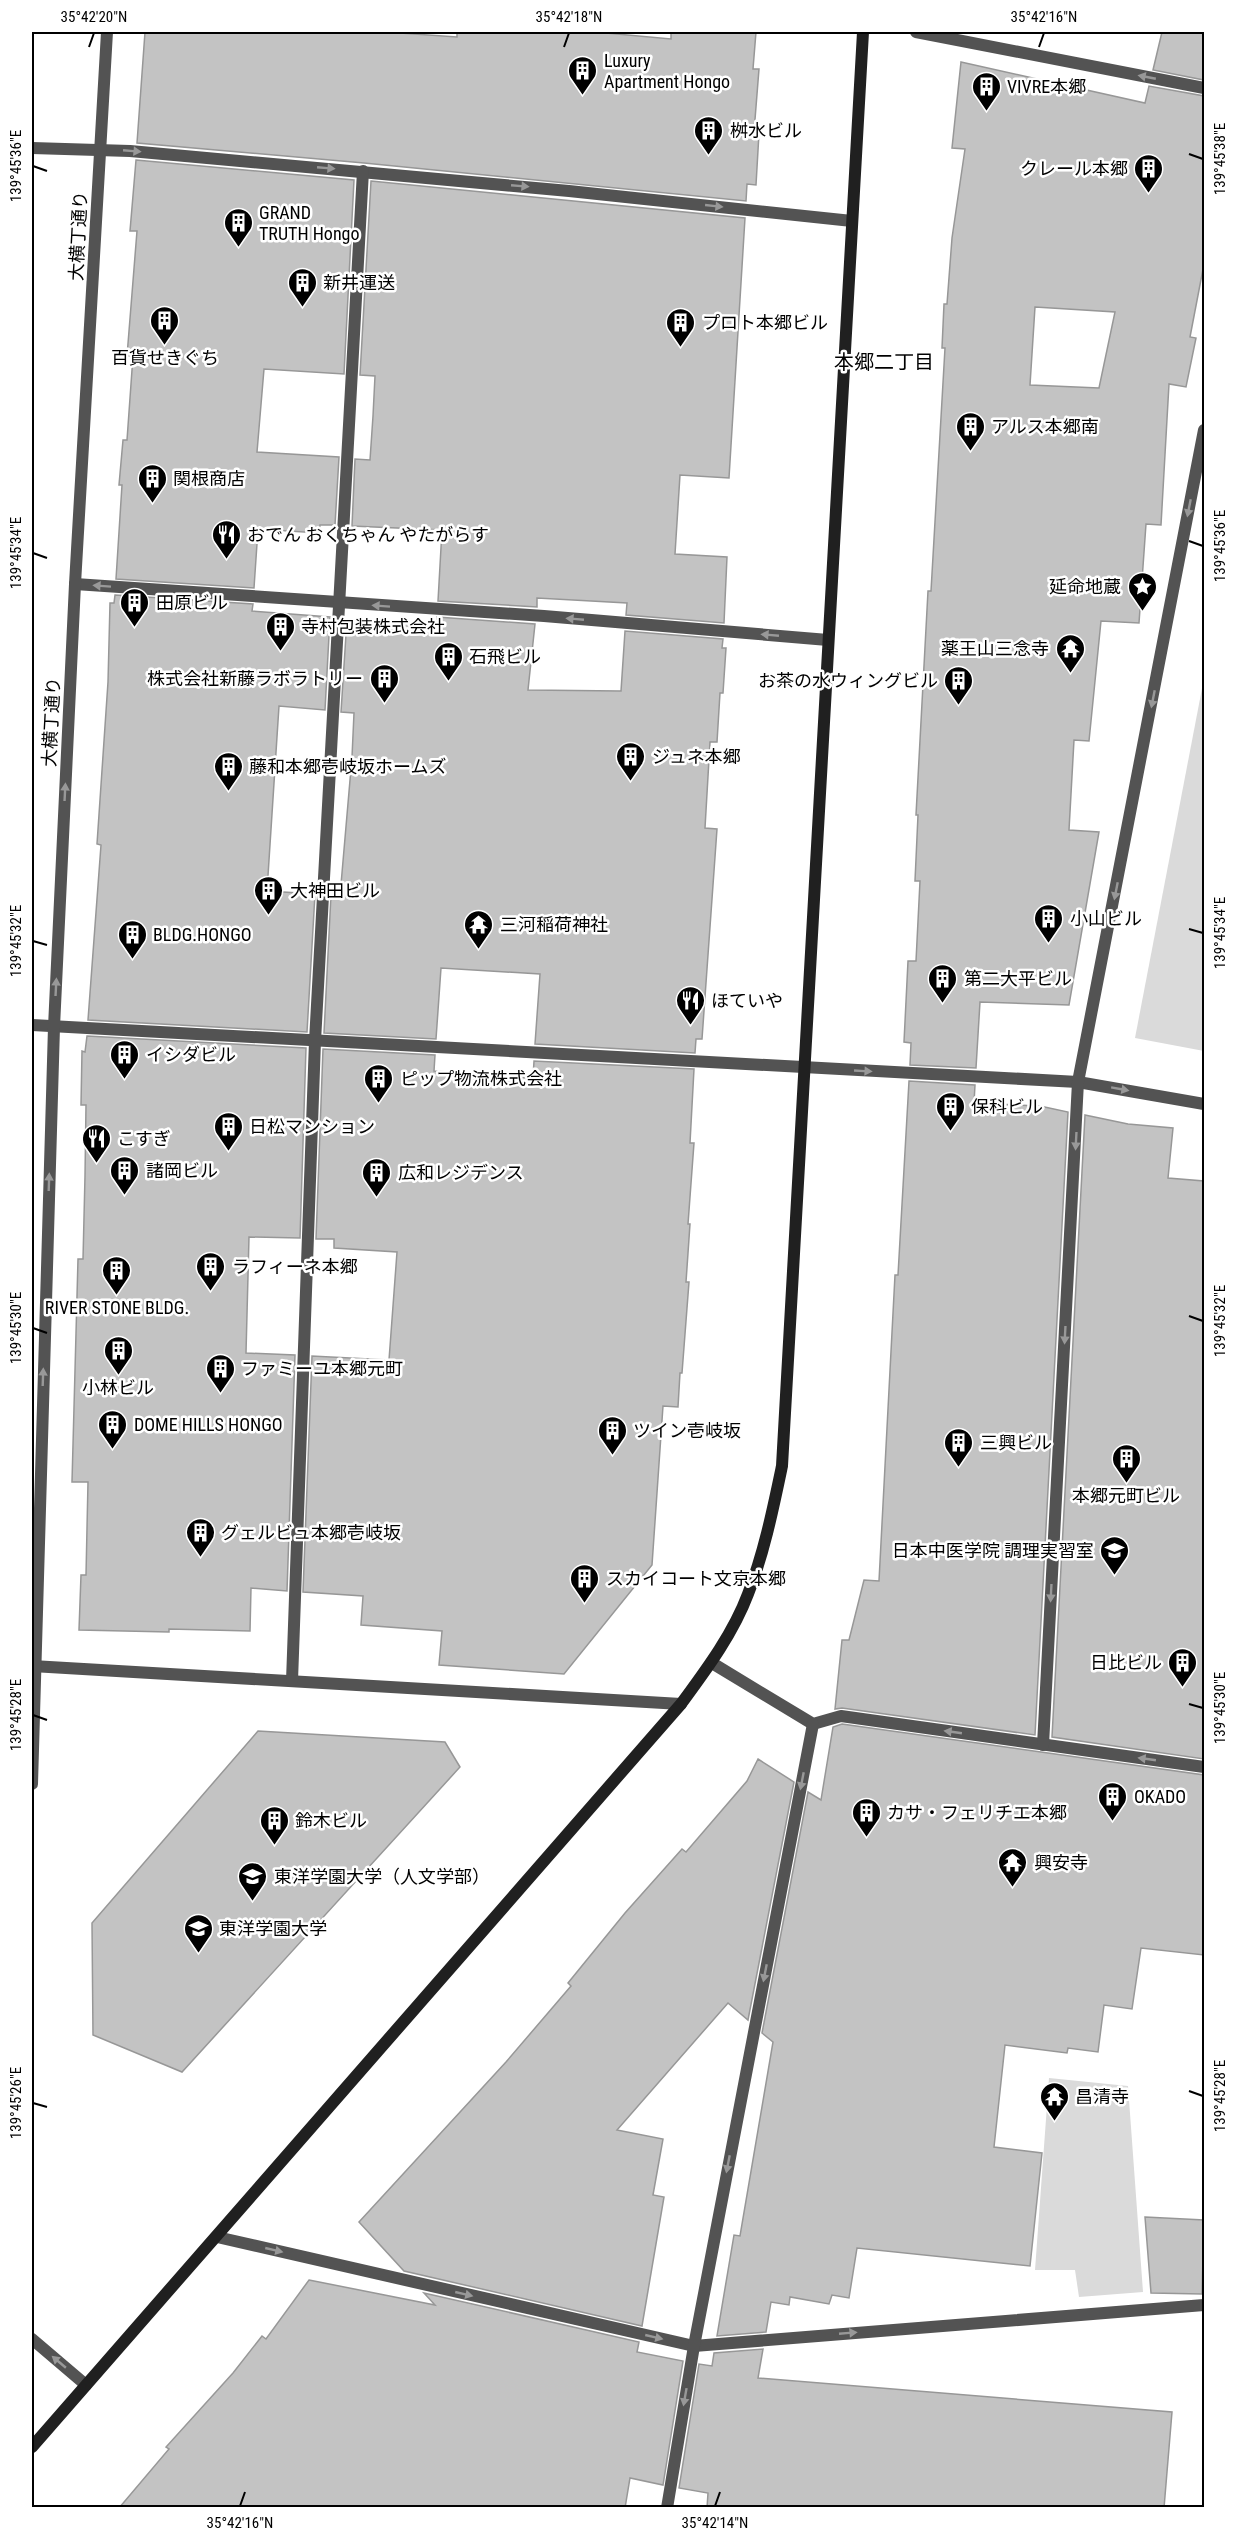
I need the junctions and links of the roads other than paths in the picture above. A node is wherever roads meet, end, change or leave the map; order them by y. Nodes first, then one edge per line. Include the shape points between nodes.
1 (107, 32) edge
2 (863, 32) edge
3 (916, 32) edge
4 (1204, 88) edge
5 (32, 148) edge
6 (100, 148) junction
7 (363, 171) junction
8 (852, 221) junction
9 (1204, 430) edge
10 (75, 584) junction
11 (340, 603) junction
12 (828, 640) junction
13 (32, 1025) edge
14 (54, 1027) junction
15 (315, 1041) junction
16 (804, 1068) junction
17 (1078, 1082) junction
18 (1204, 1104) edge
19 (712, 1663) junction
20 (33, 1666) edge
21 (292, 1681) junction
22 (681, 1704) junction
23 (813, 1724) junction
24 (1043, 1745) junction
25 (1204, 1767) edge
26 (32, 1784) edge
27 (217, 2237) junction
28 (1204, 2305) edge
29 (32, 2339) edge
30 (694, 2346) junction
31 (86, 2385) junction
32 (32, 2447) edge
33 (666, 2508) edge

1 - 6 street, 大横丁通り
2 - 8 street
4 -> 3 street
5 - 6 street
6 -> 7 street
6 - 10 street, 大横丁通り
7 -> 8 street
7 - 11 street
8 - 12 street
9 -> 17 street
11 -> 10 street
14 -> 10 street, 大横丁通り
12 -> 11 street
11 - 15 street
12 - 16 street
13 - 14 street
14 - 15 street
20 -> 14 street, 大横丁通り
15 - 16 street
15 - 21 street
16 -> 17 street
16 - 19 street via 782,1466 747,1596
17 -> 18 street
17 -> 24 street
19 - 22 street
19 - 23 street
20 - 21 street
20 - 26 street, 大横丁通り
21 - 22 street
22 - 27 street
24 -> 23 street via 841,1716
23 -> 30 street
25 -> 24 street
27 -> 30 street
27 - 31 street
30 -> 28 street
31 -> 29 street
30 -> 33 street
31 - 32 street

